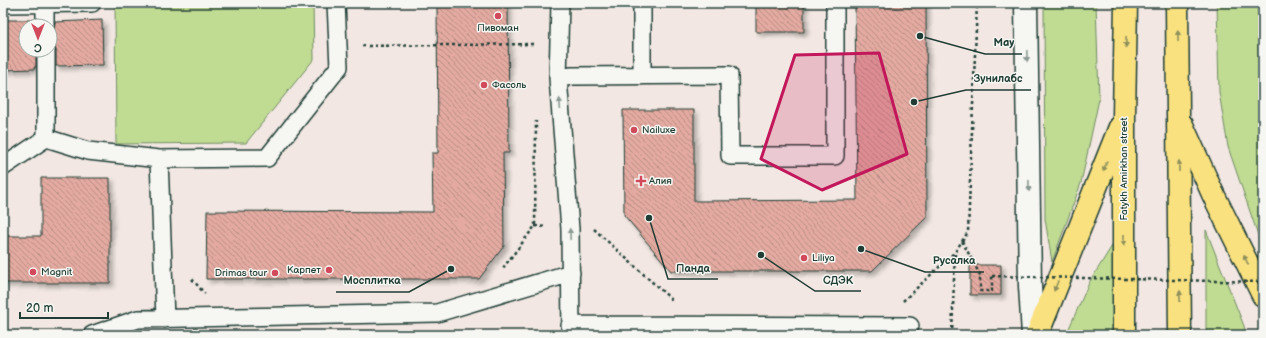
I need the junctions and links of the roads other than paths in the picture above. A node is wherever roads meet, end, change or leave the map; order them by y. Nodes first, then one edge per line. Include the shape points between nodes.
1 (92, 3) edge
2 (336, 3) edge
3 (560, 3) edge
4 (642, 3) edge
5 (835, 3) edge
6 (1026, 3) edge
7 (1126, 3) edge
8 (1177, 3) edge
9 (3, 4) edge
10 (45, 4) edge
11 (45, 18) edge
12 (46, 58) edge
13 (642, 76) junction
14 (558, 78) junction
15 (1124, 117) junction
16 (1178, 117) junction
17 (46, 138) junction
18 (159, 159) junction
19 (3, 167) edge
20 (571, 273) junction
21 (1263, 296) edge
22 (165, 319) junction
23 (910, 326) dead end
24 (570, 330) edge
25 (92, 335) edge
26 (1033, 335) edge
27 (1037, 335) edge
28 (1124, 335) edge
29 (1180, 335) edge

1 - 10 lane
2 - 18 lane via 339,67 267,158
3 - 14 lane
4 - 13 lane
5 - 13 lane via 835,156 730,156 729,75
6 -> 26 main road
7 -> 15 main road, Fatykh Amirkhan street
16 -> 8 main road
9 - 10 lane
10 - 11 lane
12 - 17 lane
13 - 14 lane
20 -> 14 lane
15 -> 27 main road
15 -> 28 main road, Fatykh Amirkhan street
21 -> 16 main road
29 -> 16 main road
17 - 18 lane via 88,152
17 - 19 lane
18 - 22 lane
20 - 22 lane via 437,313
20 - 24 lane
22 - 25 lane via 138,319
23 - 24 lane

